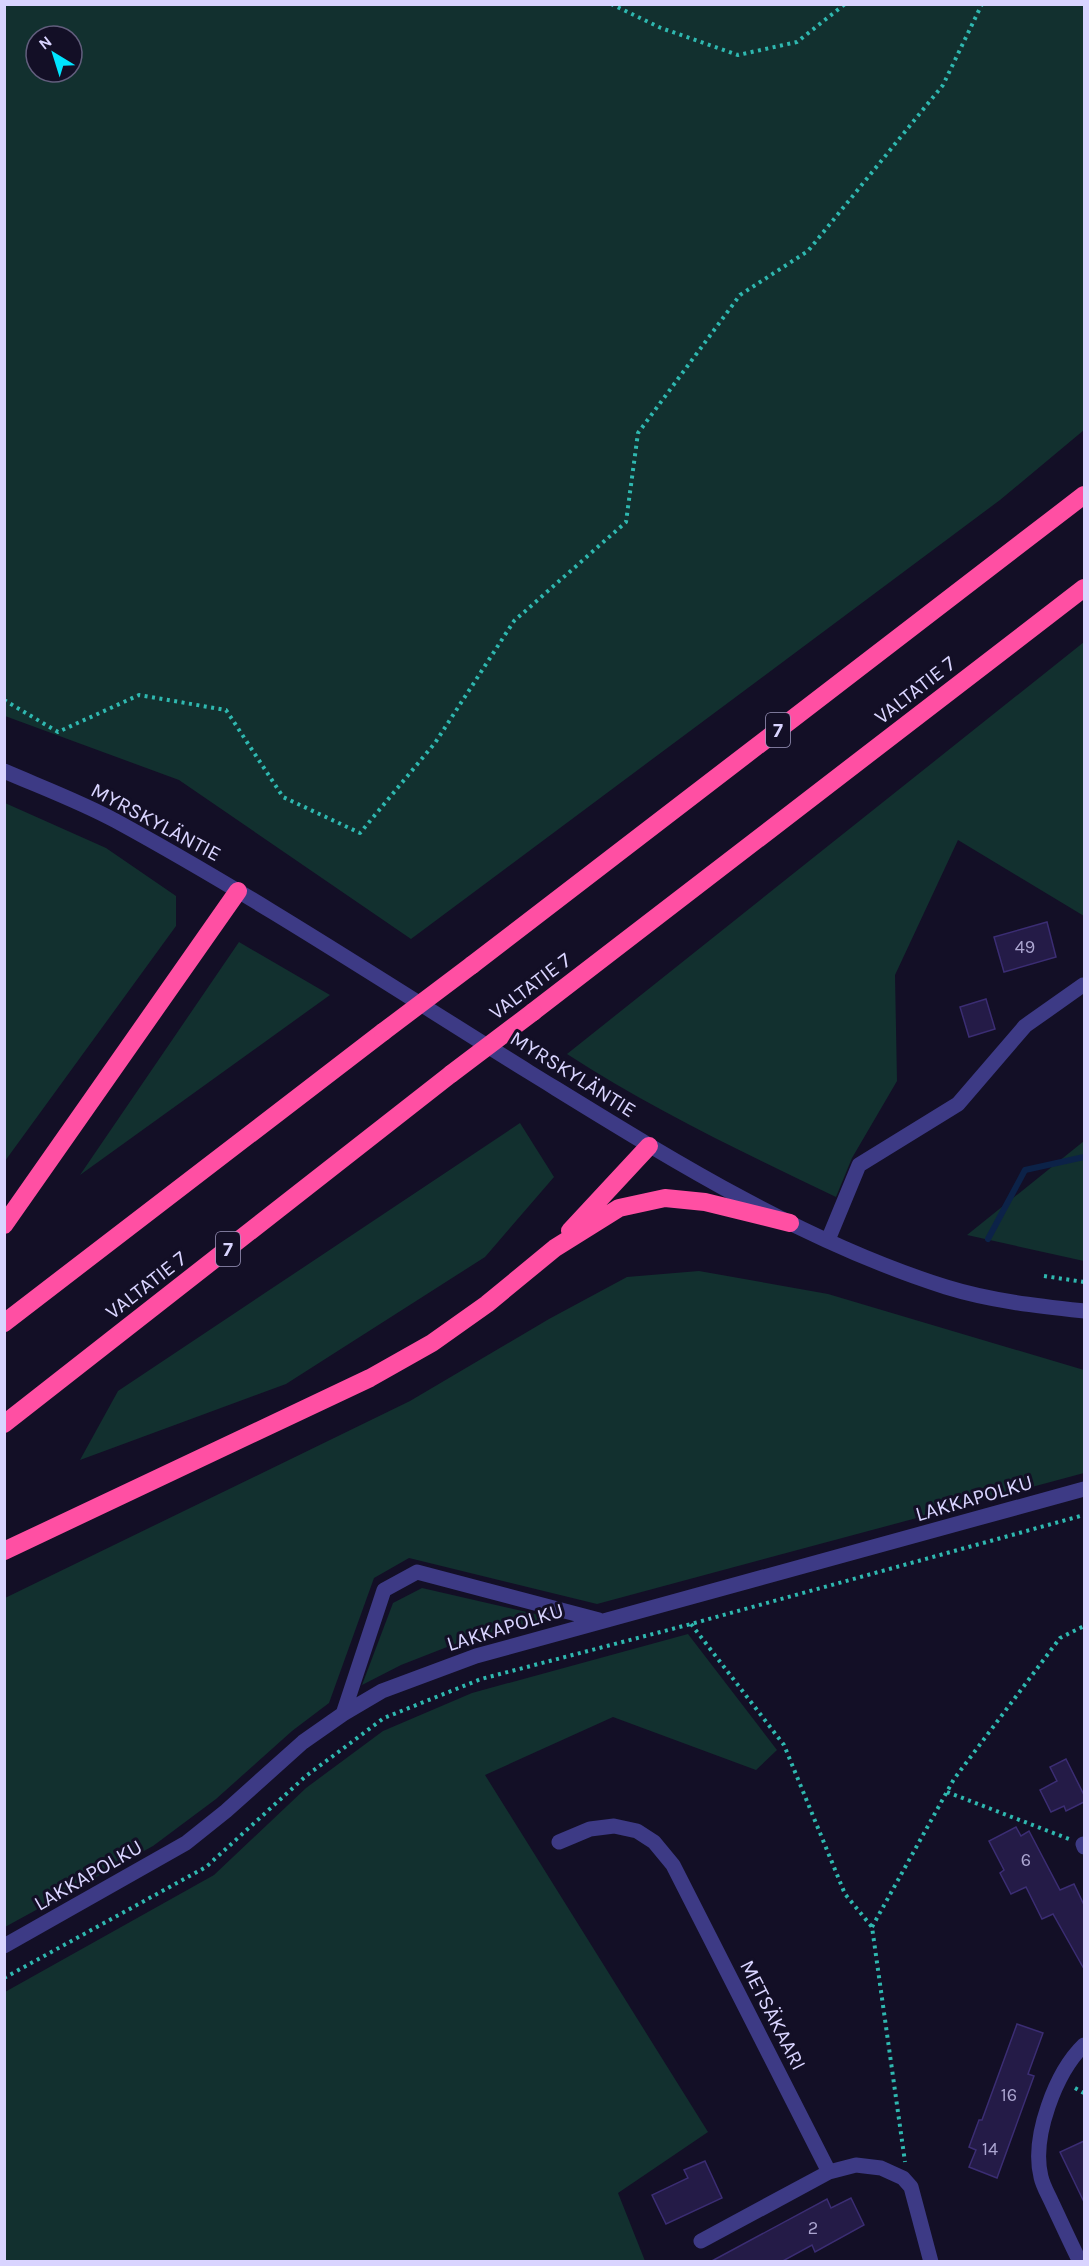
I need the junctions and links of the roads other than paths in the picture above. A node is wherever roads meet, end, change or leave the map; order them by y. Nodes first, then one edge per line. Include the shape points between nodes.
1 (1084, 495) edge
2 (1084, 588) edge
3 (4, 771) edge
4 (238, 891) junction
5 (1083, 985) dead end
6 (649, 1146) junction
7 (790, 1223) junction
8 (4, 1224) edge
9 (828, 1240) junction
10 (555, 1248) junction
11 (1084, 1311) edge
12 (4, 1323) edge
13 (4, 1424) edge
14 (1084, 1489) edge
15 (4, 1551) edge
16 (602, 1621) junction
17 (343, 1714) junction
18 (559, 1842) dead end
19 (4, 1947) edge
20 (1084, 2045) edge
21 (829, 2172) junction
22 (701, 2241) dead end
23 (931, 2262) edge
24 (1080, 2262) edge

1 - 12 highway, 7, bridge
2 - 13 highway, VALTATIE 7 / 7, bridge via 451,1074
3 - 4 street, MYRSKYLÄNTIE via 113,819
4 - 6 street, MYRSKYLÄNTIE
4 - 8 highway
5 - 9 street via 1025,1026 958,1104 859,1165
6 - 7 street, MYRSKYLÄNTIE
6 - 10 highway
7 - 9 street, MYRSKYLÄNTIE
7 - 10 highway via 705,1202 665,1198 619,1208
9 - 11 street, MYRSKYLÄNTIE via 947,1287 1019,1304
10 - 15 highway via 487,1304 370,1378
14 - 16 street, LAKKAPOLKU
16 - 17 street, LAKKAPOLKU via 476,1656 382,1691
16 - 17 street via 417,1572 384,1590
17 - 19 street, LAKKAPOLKU via 303,1742 186,1843
18 - 21 street, METSÄKAARI via 590,1829 614,1826 637,1831 654,1842 673,1865
20 - 24 street via 1060,2078 1048,2110 1039,2157 1041,2178
21 - 22 street
21 - 23 street via 856,2165 881,2168 903,2178 915,2196

